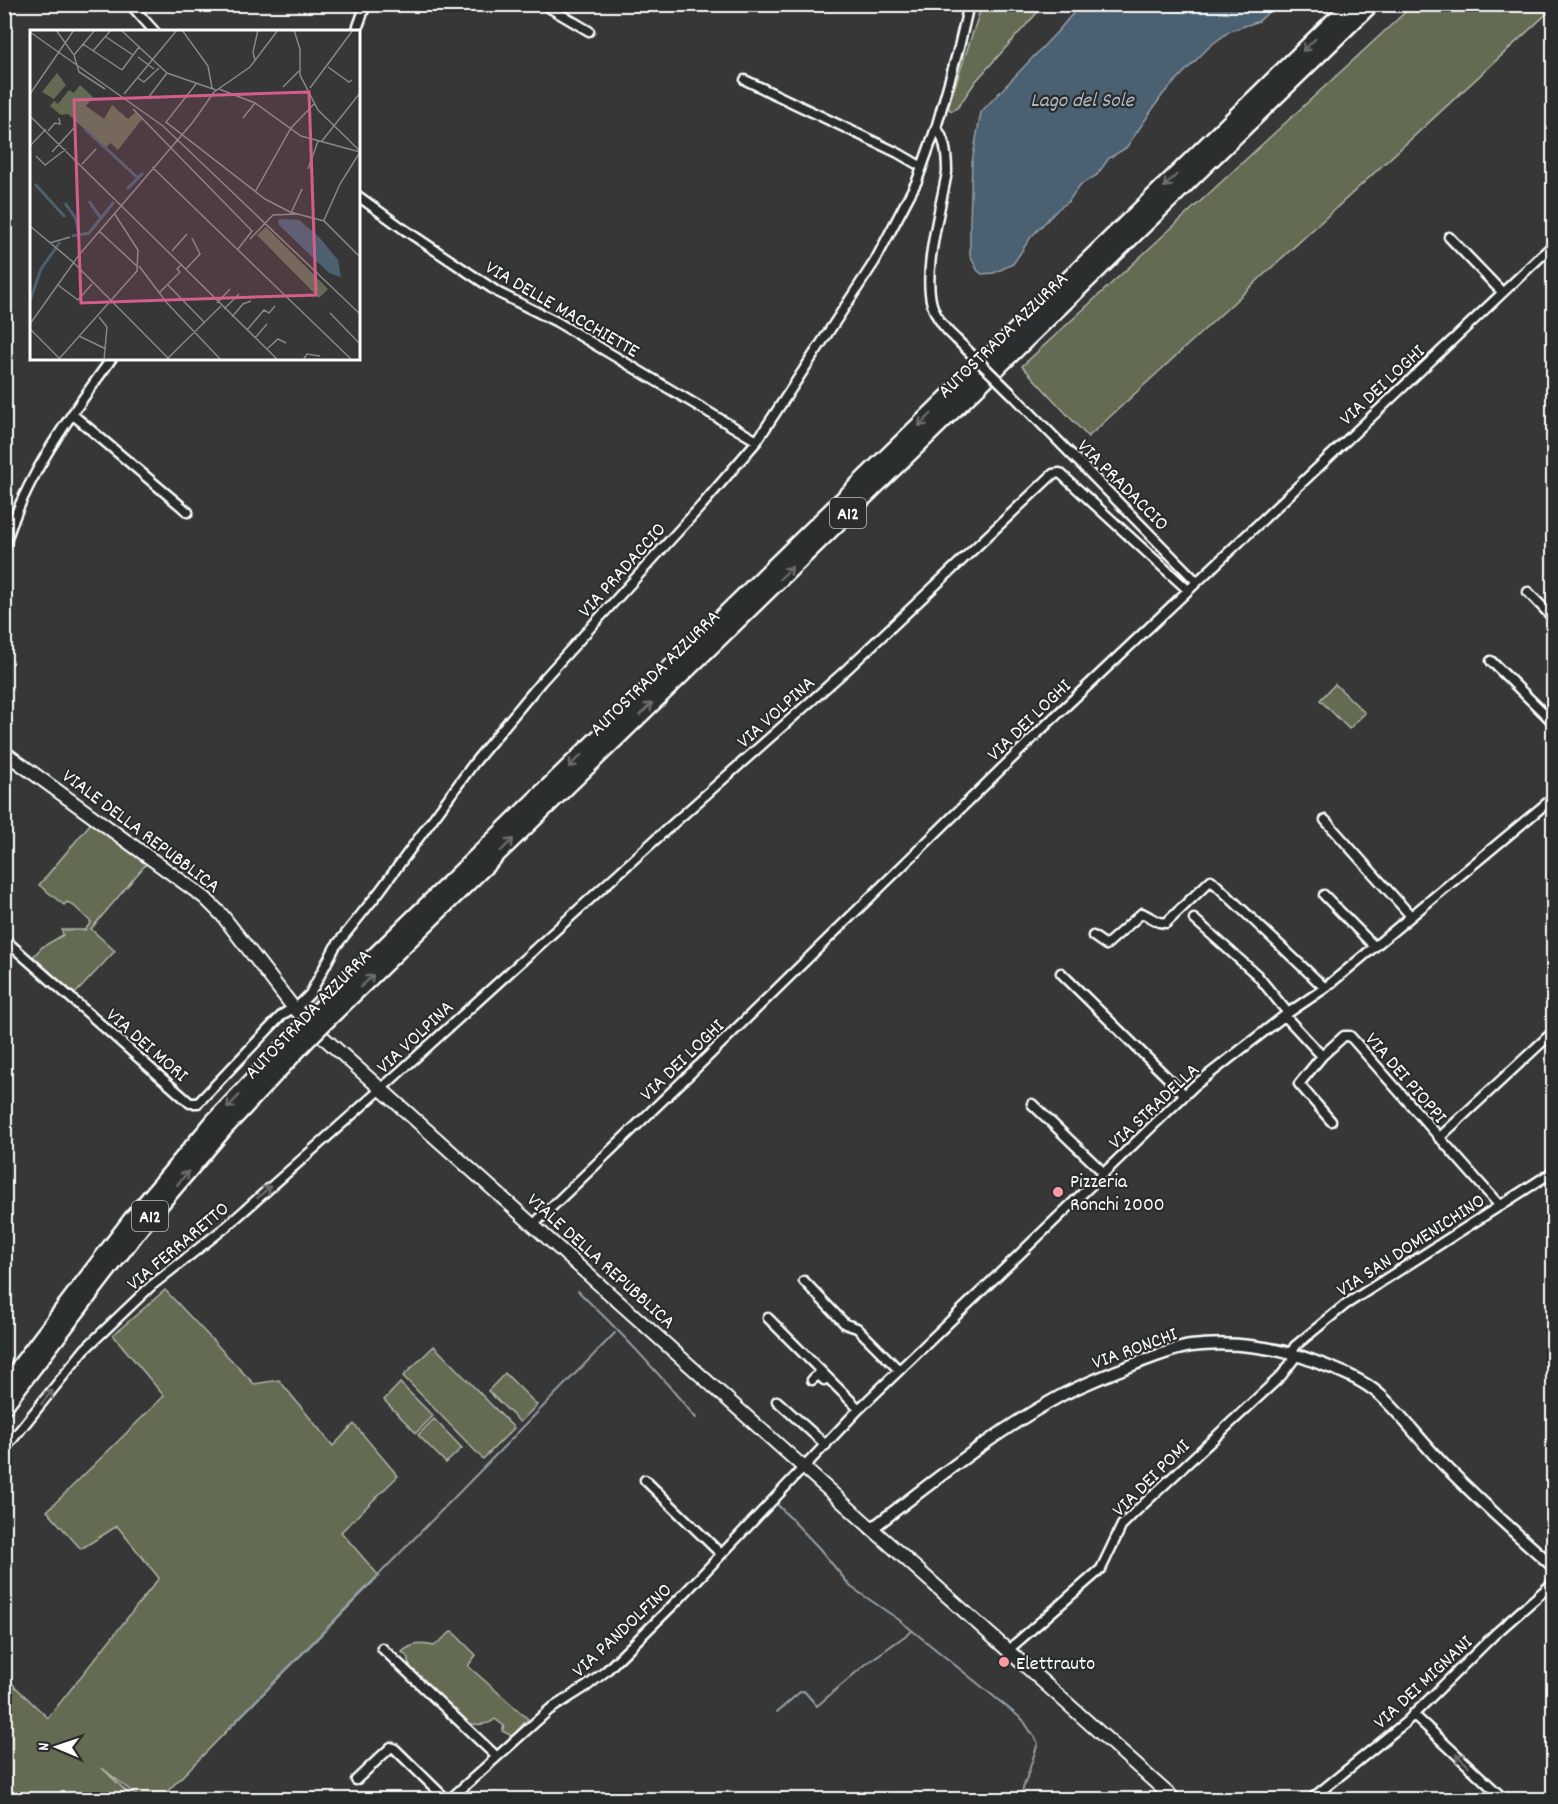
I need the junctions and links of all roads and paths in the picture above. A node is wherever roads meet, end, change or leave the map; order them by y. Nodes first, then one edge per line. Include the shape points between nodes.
1 (130, 4) edge
2 (366, 4) edge
3 (543, 4) edge
4 (969, 4) edge
5 (1351, 4) edge
6 (1371, 4) edge
7 (153, 30) edge
8 (357, 30) edge
9 (589, 31) dead end
10 (745, 80) dead end
11 (936, 128) junction
12 (922, 167) junction
13 (360, 197) edge
14 (1449, 237) dead end
15 (1554, 244) edge
16 (1502, 292) junction
17 (111, 360) edge
18 (72, 414) junction
19 (757, 441) junction
20 (188, 512) dead end
21 (4, 548) edge
22 (1197, 582) junction
23 (1188, 590) junction
24 (1528, 592) dead end
25 (1554, 619) edge
26 (1491, 661) dead end
27 (1554, 723) edge
28 (4, 752) edge
29 (1554, 797) edge
30 (1325, 820) dead end
31 (1324, 895) dead end
32 (1411, 916) junction
33 (1194, 919) dead end
34 (1093, 936) dead end
35 (4, 939) edge
36 (1374, 946) junction
37 (1061, 973) dead end
38 (1326, 988) junction
39 (293, 1007) junction
40 (1287, 1015) junction
41 (320, 1018) junction
42 (1554, 1031) edge
43 (305, 1033) junction
44 (1322, 1056) junction
45 (381, 1089) junction
46 (1185, 1095) junction
47 (1032, 1104) dead end
48 (1330, 1122) dead end
49 (1439, 1138) junction
50 (1554, 1171) edge
51 (1104, 1173) junction
52 (1500, 1206) junction
53 (533, 1225) junction
54 (804, 1281) dead end
55 (768, 1318) dead end
56 (1294, 1354) junction
57 (899, 1371) junction
58 (812, 1380) dead end
59 (4, 1387) edge
60 (777, 1401) dead end
61 (4, 1406) edge
62 (858, 1410) junction
63 (6, 1444) edge
64 (826, 1444) junction
65 (802, 1467) junction
66 (645, 1480) dead end
67 (871, 1529) junction
68 (721, 1554) junction
69 (1554, 1567) edge
70 (1554, 1582) edge
71 (382, 1648) dead end
72 (1007, 1651) junction
73 (1413, 1714) junction
74 (496, 1756) junction
75 (356, 1780) dead end
76 (448, 1800) edge
77 (1175, 1800) edge
78 (1310, 1800) edge
79 (1504, 1800) edge

1 - 7 street
2 - 8 street
3 - 9 street
4 - 11 street, VIA PRADACCIO
5 -> 41 highway, AUTOSTRADA AZZURRA / A12
41 -> 6 highway, AUTOSTRADA AZZURRA / A12
10 - 12 street
11 - 12 street, VIA PRADACCIO
11 - 22 street, VIA PRADACCIO, bridge via 941,133 947,172 931,256 929,290 933,309 944,327
12 - 19 street, VIA PRADACCIO via 875,261
13 - 19 street, VIA DELLE MACCHIETTE via 499,293 557,322
14 - 16 street
15 - 16 street, VIA DEI LOGHI
16 - 22 street, VIA DEI LOGHI
17 - 18 street
18 - 20 street
18 - 21 street via 23,499
19 - 39 street, VIA PRADACCIO via 541,682 474,763 335,947 310,994
22 - 23 street, VIA DEI LOGHI
23 - 45 street, VIA VOLPINA via 1060,473 1053,474 846,670
23 - 53 street, VIA DEI LOGHI
24 - 25 street
26 - 27 street
28 - 39 main road, VIALE DELLA REPUBBLICA via 204,898 222,915
29 - 32 street, VIA STRADELLA
30 - 32 street
31 - 36 street
32 - 36 street, VIA STRADELLA
33 - 40 street via 1257,975
34 - 38 street via 1106,945 1142,913 1166,923 1211,880
35 - 39 street, VIA DEI MORI via 194,1104
36 - 38 street, VIA STRADELLA
37 - 46 street
38 - 40 street, VIA STRADELLA
39 - 45 main road, VIALE DELLA REPUBBLICA
40 - 44 street
40 - 46 street, VIA STRADELLA
41 - 43 highway, AUTOSTRADA AZZURRA / A12, bridge
42 - 49 street
43 -> 59 highway, AUTOSTRADA AZZURRA / A12 via 214,1121 131,1220
61 -> 43 highway, AUTOSTRADA AZZURRA / A12 via 141,1227
44 - 48 street via 1299,1084
44 - 49 street, VIA DEI PIOPPI via 1349,1035
45 - 53 main road, VIALE DELLA REPUBBLICA
63 -> 45 street, VIA FERRARETTO via 85,1349 152,1286 227,1226
46 - 51 street, VIA STRADELLA
47 - 51 street
49 - 52 street, VIA DEI PIOPPI
50 - 52 street, VIA SAN DOMENICHINO
51 - 57 street, VIA STRADELLA
52 - 56 street, VIA SAN DOMENICHINO via 1345,1305 1294,1346
53 - 65 main road, VIALE DELLA REPUBBLICA
54 - 57 street via 845,1324 857,1328
55 - 62 street
56 - 67 street, VIA RONCHI via 1260,1347 1191,1346 1100,1377 1022,1420 946,1471
56 - 69 street, VIA RONCHI via 1360,1381 1380,1395 1443,1464
56 - 72 street, VIA DEI POMI via 1281,1376 1122,1525 1101,1569
57 - 62 street, VIA STRADELLA
58 - 62 street via 818,1374
60 - 64 street
62 - 64 street, VIA STRADELLA
64 - 65 street, VIA STRADELLA
65 - 67 main road, VIALE DELLA REPUBBLICA
65 - 68 street, VIA PANDOLFINO
66 - 68 street
67 - 72 main road, VIALE DELLA REPUBBLICA
68 - 74 street, VIA PANDOLFINO via 606,1671 549,1710
70 - 73 street, VIA DEI MIGNANI
71 - 74 street
72 - 77 main road, VIALE DELLA REPUBBLICA
73 - 78 street, VIA DEI MIGNANI
79 -> 73 street
74 - 76 street, VIA PANDOLFINO
75 - 76 street, VIA PANDOLFINO via 391,1747

